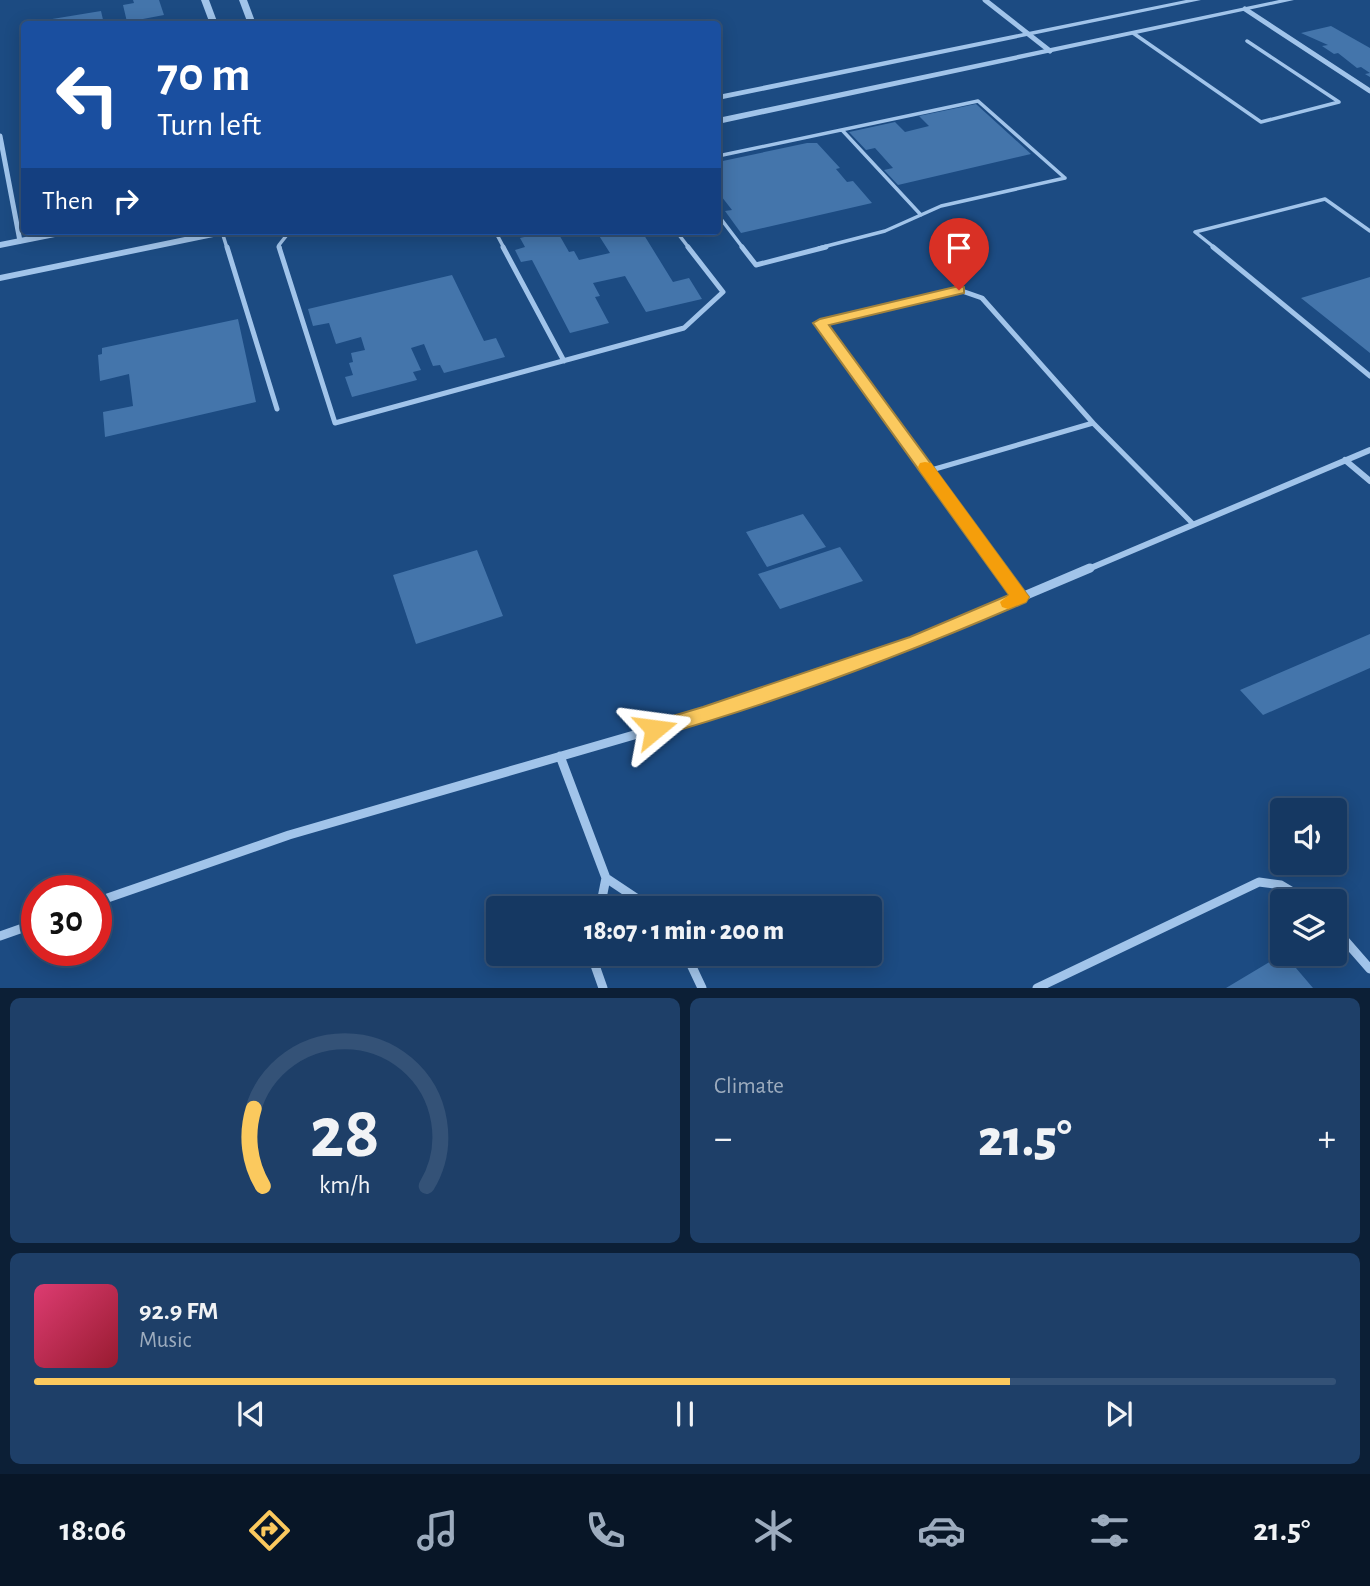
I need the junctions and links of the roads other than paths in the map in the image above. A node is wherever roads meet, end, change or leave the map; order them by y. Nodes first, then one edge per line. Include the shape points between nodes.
1 (205, 0) edge
2 (243, 0) edge
3 (985, 0) edge
4 (1197, 0) edge
5 (1290, 0) edge
6 (1245, 9) junction
7 (213, 21) edge
8 (251, 21) edge
9 (1133, 33) junction
10 (1029, 34) junction
11 (1247, 41) dead end
12 (1050, 51) junction
13 (1370, 91) edge
14 (721, 97) edge
15 (721, 120) edge
16 (842, 130) junction
17 (0, 136) edge
18 (721, 155) edge
19 (921, 215) junction
20 (721, 219) edge
21 (1370, 231) edge
22 (50, 235) edge
23 (210, 235) edge
24 (226, 235) edge
25 (287, 235) edge
26 (497, 235) edge
27 (679, 235) edge
28 (20, 241) junction
29 (0, 245) edge
30 (0, 278) edge
31 (564, 361) junction
32 (1370, 376) edge
33 (277, 409) dead end
34 (1093, 423) junction
35 (1370, 450) edge
36 (1345, 460) junction
37 (928, 471) junction
38 (1370, 481) edge
39 (1193, 524) junction
40 (1020, 597) junction
41 (560, 756) junction
42 (606, 878) junction
43 (1286, 889) edge
44 (112, 896) edge
45 (602, 896) edge
46 (632, 896) edge
47 (21, 929) edge
48 (0, 936) edge
49 (1347, 943) edge
50 (593, 966) edge
51 (692, 966) edge
52 (1370, 969) edge
53 (603, 988) edge
54 (702, 988) edge
55 (1037, 988) edge

1 - 7 street
2 - 8 street
3 - 10 street
4 - 10 street
5 - 6 street
6 - 9 street
6 - 13 street
9 - 11 lane via 1261,122 1339,102
9 - 12 street
10 - 12 street
10 - 14 street
12 - 15 street
16 - 18 lane
16 - 19 lane
16 - 19 lane via 978,101 1065,178 941,206
17 - 28 street
19 - 20 lane via 885,231 756,265
21 - 32 lane via 1325,199 1195,232
22 - 28 street
23 - 30 street
24 - 33 lane
25 - 31 lane via 279,245 335,423
26 - 31 lane
27 - 31 lane via 723,292 684,328
28 - 29 street
34 - 37 lane
34 - 37 lane via 982,298 959,290 820,323
34 - 39 lane
35 - 36 street
36 - 38 street
36 - 39 street
37 - 40 lane
39 - 40 street
40 - 41 street via 916,642 728,707
41 - 42 street
41 - 44 street via 289,835
42 - 45 street
42 - 46 street
43 - 55 street via 1259,882
47 - 48 street
49 - 52 street
50 - 53 street
51 - 54 street

